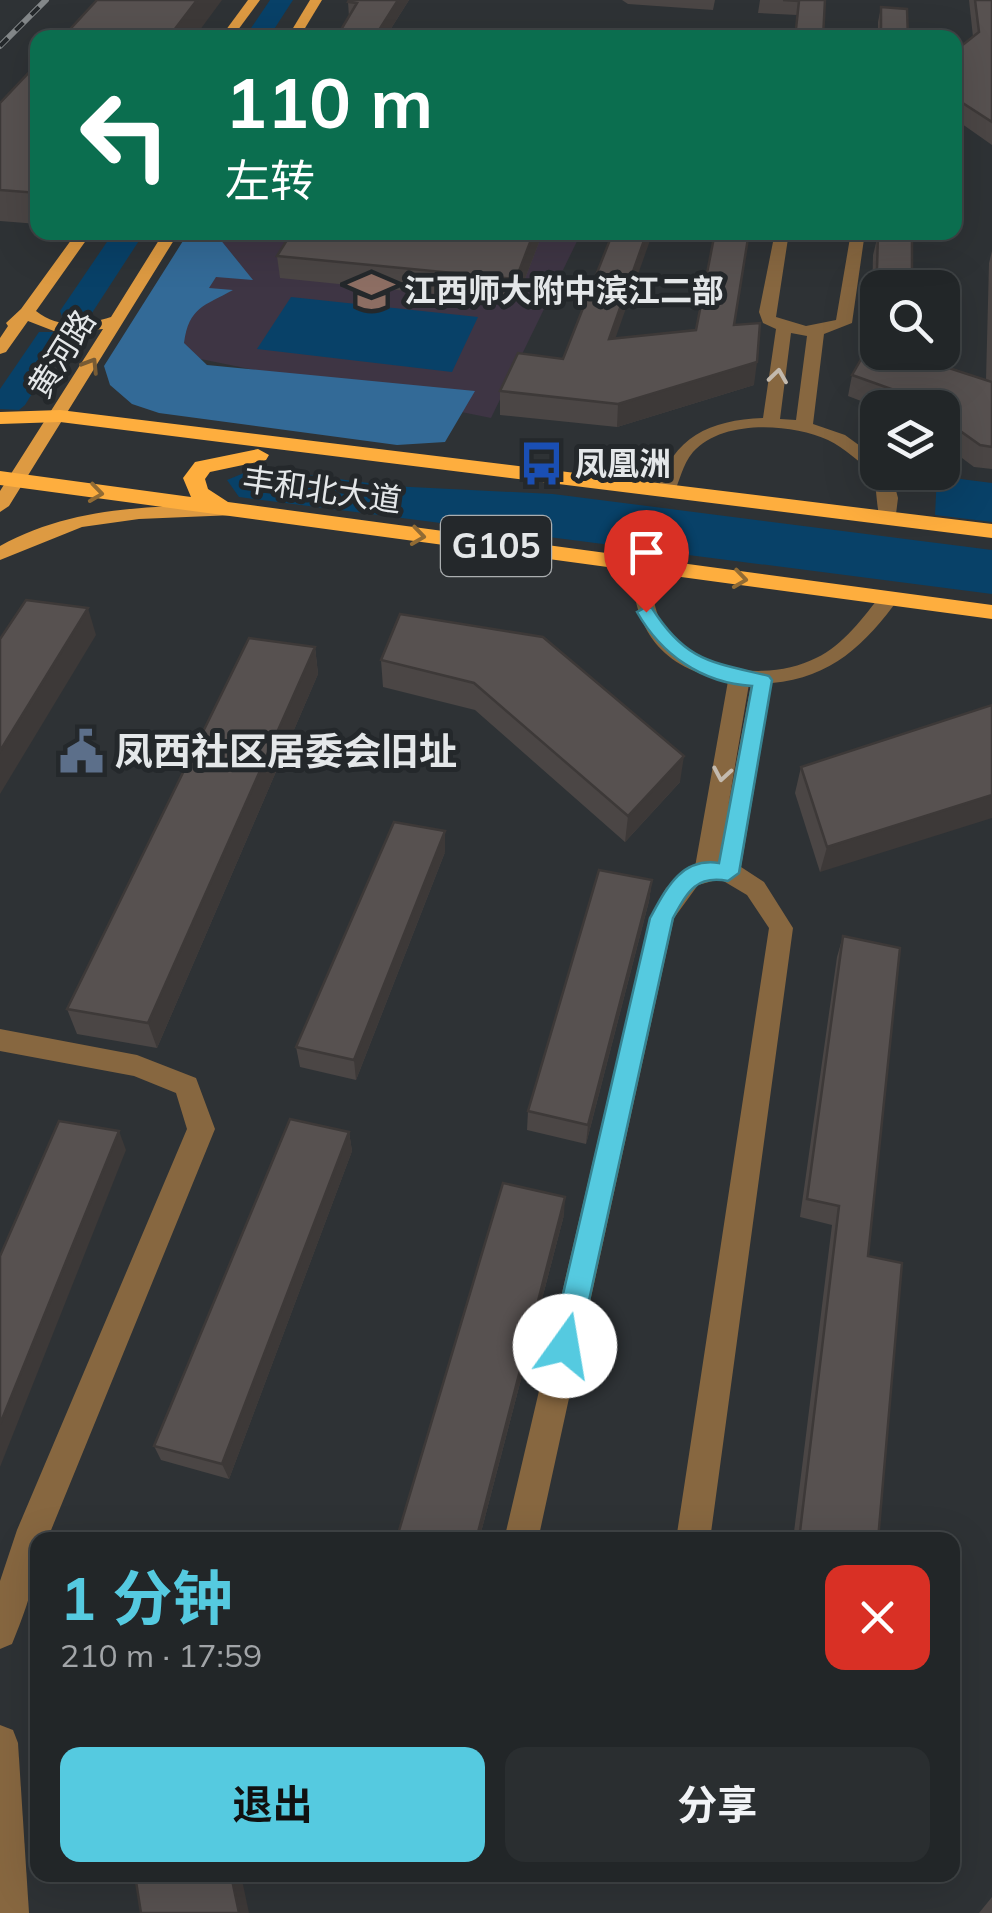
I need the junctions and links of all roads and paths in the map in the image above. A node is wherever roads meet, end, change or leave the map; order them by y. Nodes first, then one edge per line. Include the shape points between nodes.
1 (254, 0) edge
2 (316, 0) edge
3 (232, 30) edge
4 (298, 30) edge
5 (79, 240) edge
6 (167, 240) edge
7 (780, 240) edge
8 (857, 240) edge
9 (27, 312) junction
10 (118, 320) junction
11 (784, 328) junction
12 (816, 331) junction
13 (0, 334) edge
14 (0, 349) edge
15 (0, 418) edge
16 (55, 422) junction
17 (771, 424) junction
18 (804, 427) junction
19 (258, 455) junction
20 (860, 456) edge
21 (560, 478) junction
22 (7, 480) edge
23 (886, 490) edge
24 (668, 491) junction
25 (0, 506) edge
26 (228, 510) junction
27 (888, 518) junction
28 (992, 531) edge
29 (0, 554) edge
30 (640, 566) junction
31 (889, 598) junction
32 (992, 612) edge
33 (750, 679) junction
34 (717, 871) junction
35 (0, 1040) edge
36 (33, 1532) edge
37 (523, 1532) edge
38 (694, 1532) edge
39 (30, 1542) edge
40 (0, 1632) edge
41 (0, 1744) edge
42 (10, 1913) edge

1 - 3 main road
2 - 4 main road
5 - 9 main road, 黄河路
6 - 10 main road, 黄河路
7 - 11 street via 767,312
8 - 12 street via 844,323
9 - 10 main road via 52,329
9 - 13 main road
9 - 14 main road, 黄河路
16 -> 10 main road, 黄河路
11 - 12 street
17 -> 11 street
12 - 18 street
15 - 16 highway, 丰和北大道 / G105
16 - 19 highway
16 - 21 highway, 丰和北大道 / G105
16 - 22 main road, 黄河路
17 - 18 street
17 - 24 street via 696,440 680,456
18 - 20 street via 833,436
19 - 21 highway via 395,473
19 - 26 highway via 203,466 194,478 204,498
21 - 24 highway, 丰和北大道 / G105
22 - 25 main road, 黄河路
22 -> 26 highway, 丰和北大道 / G105
23 - 27 street
24 - 27 highway, 丰和北大道 / G105
26 - 29 main road via 104,516 22,540
26 -> 30 highway, 丰和北大道 / G105
27 - 28 highway, 丰和北大道 / G105
30 -> 31 highway, 丰和北大道 / G105
30 - 33 street via 646,612 662,639 690,660
31 - 32 highway, 丰和北大道 / G105
31 - 33 street via 827,661 799,675
33 - 34 street
34 - 37 street via 682,881 662,918
34 - 38 street via 757,886 781,928
35 - 36 street via 137,1066 186,1086 202,1129
39 - 40 street
41 - 42 street

